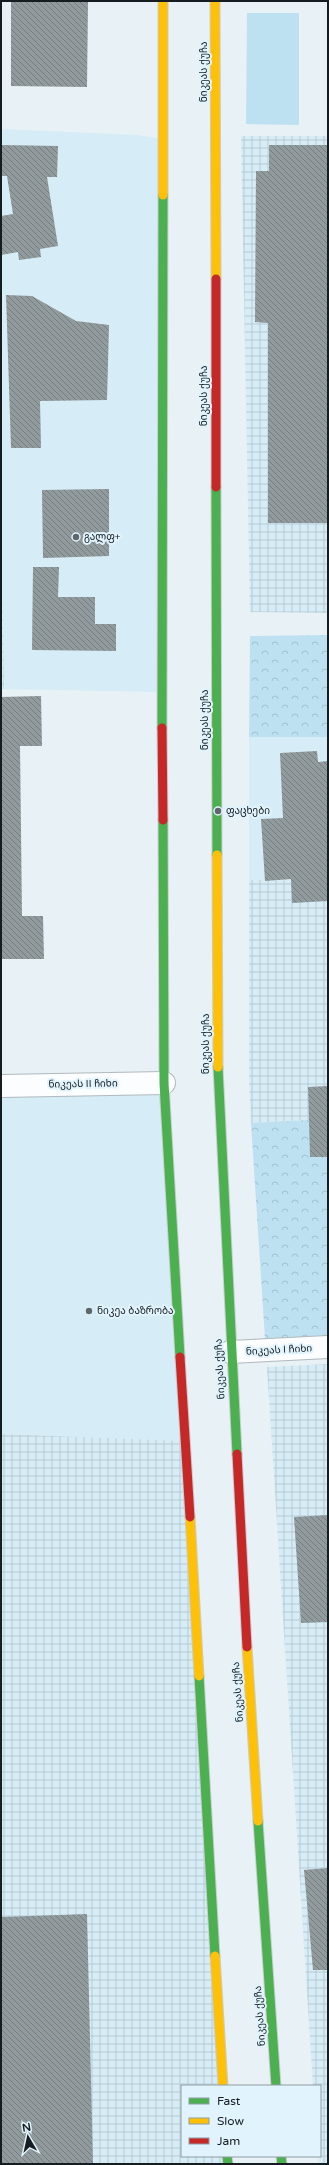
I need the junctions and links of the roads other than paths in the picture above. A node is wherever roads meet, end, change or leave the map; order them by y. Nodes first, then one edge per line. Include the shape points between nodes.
1 (164, 1) edge
2 (215, 1) edge
3 (164, 1083) junction
4 (1, 1086) edge
5 (328, 1347) edge
6 (230, 1352) junction
7 (223, 2085) edge
8 (276, 2085) edge

1 - 3 main road
2 - 6 main road, ნიკეას ქუჩა via 218,1082
3 - 4 street, ნიკეას II ჩიხი
3 - 7 main road
5 - 6 street, ნიკეას I ჩიხი
6 - 8 main road, ნიკეას ქუჩა via 248,1675

